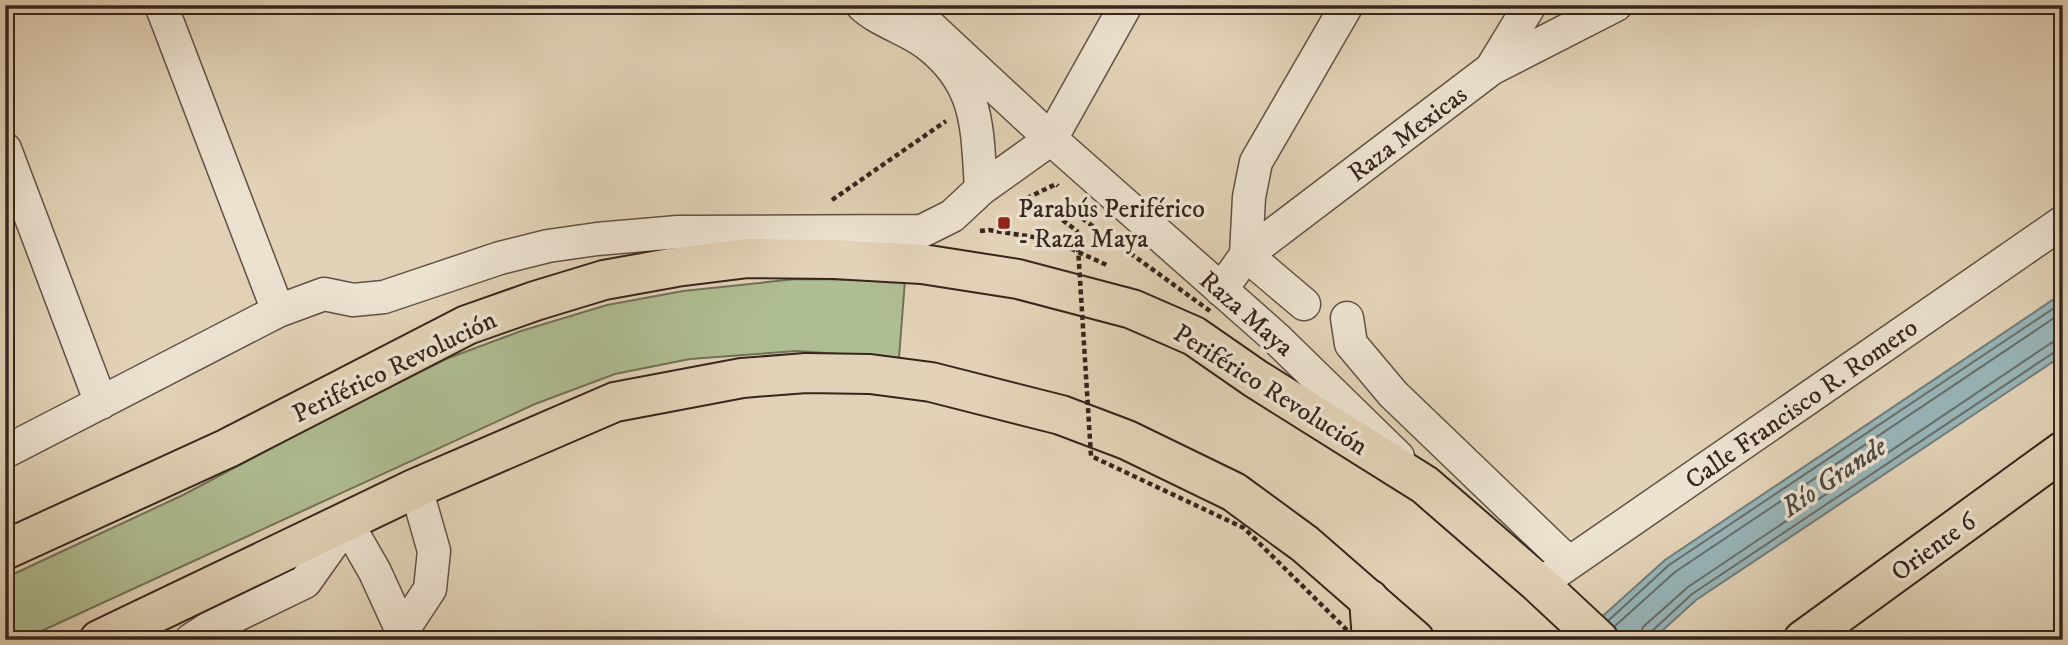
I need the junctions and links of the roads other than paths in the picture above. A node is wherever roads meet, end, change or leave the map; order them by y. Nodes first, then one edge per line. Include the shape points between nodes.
1 (161, 5) edge
2 (908, 5) edge
3 (1126, 5) edge
4 (1347, 5) edge
5 (1530, 5) edge
6 (1616, 5) edge
7 (864, 7) edge
8 (1491, 69) junction
9 (1051, 139) junction
10 (5, 149) edge
11 (981, 189) junction
12 (2063, 222) edge
13 (922, 231) junction
14 (1246, 256) junction
15 (748, 258) junction
16 (1216, 301) junction
17 (278, 311) junction
18 (101, 404) junction
19 (2063, 451) edge
20 (5, 452) edge
21 (1425, 485) junction
22 (416, 488) junction
23 (347, 523) junction
24 (5, 550) edge
25 (1554, 573) junction
26 (1369, 599) junction
27 (1590, 631) edge
28 (405, 635) edge
29 (99, 640) edge
30 (191, 640) edge
31 (1372, 640) edge
32 (1415, 640) edge
33 (1803, 640) edge

1 - 17 street
2 - 7 street
2 - 9 street, Raza Maya
3 - 9 street
4 - 14 street via 1256,162
5 - 8 street
6 - 8 street, Raza Mexicas
7 - 11 street via 927,43 953,68 970,98
8 - 14 street, Raza Mexicas
9 - 11 street
9 - 16 street, Raza Maya
10 - 18 street
11 - 13 street via 952,216
12 - 25 street, Calle Francisco R. Romero
13 - 15 street
13 - 17 street via 678,232 597,239 500,258 384,297 353,300 324,293
14 - 16 street, Raza Mexicas
14 - 25 street via 1305,292 1349,331 1393,394
15 - 21 main road, Periférico Revolución via 922,264 1018,279 1132,309 1194,336
15 - 24 main road, Periférico Revolución via 604,280 467,325 228,448
16 - 21 street, Raza Maya via 1276,338
17 - 18 street
18 - 20 street
19 - 33 main road, Oriente 6
21 - 25 main road, Periférico Revolución
22 - 23 main road
22 - 26 main road via 615,402 742,378 870,374 993,396 1127,440 1234,492
22 - 28 street via 434,551 430,589
23 - 28 street
23 - 29 main road
23 - 30 street via 306,582
25 - 27 main road, Periférico Revolución
26 - 31 main road
26 - 32 main road

